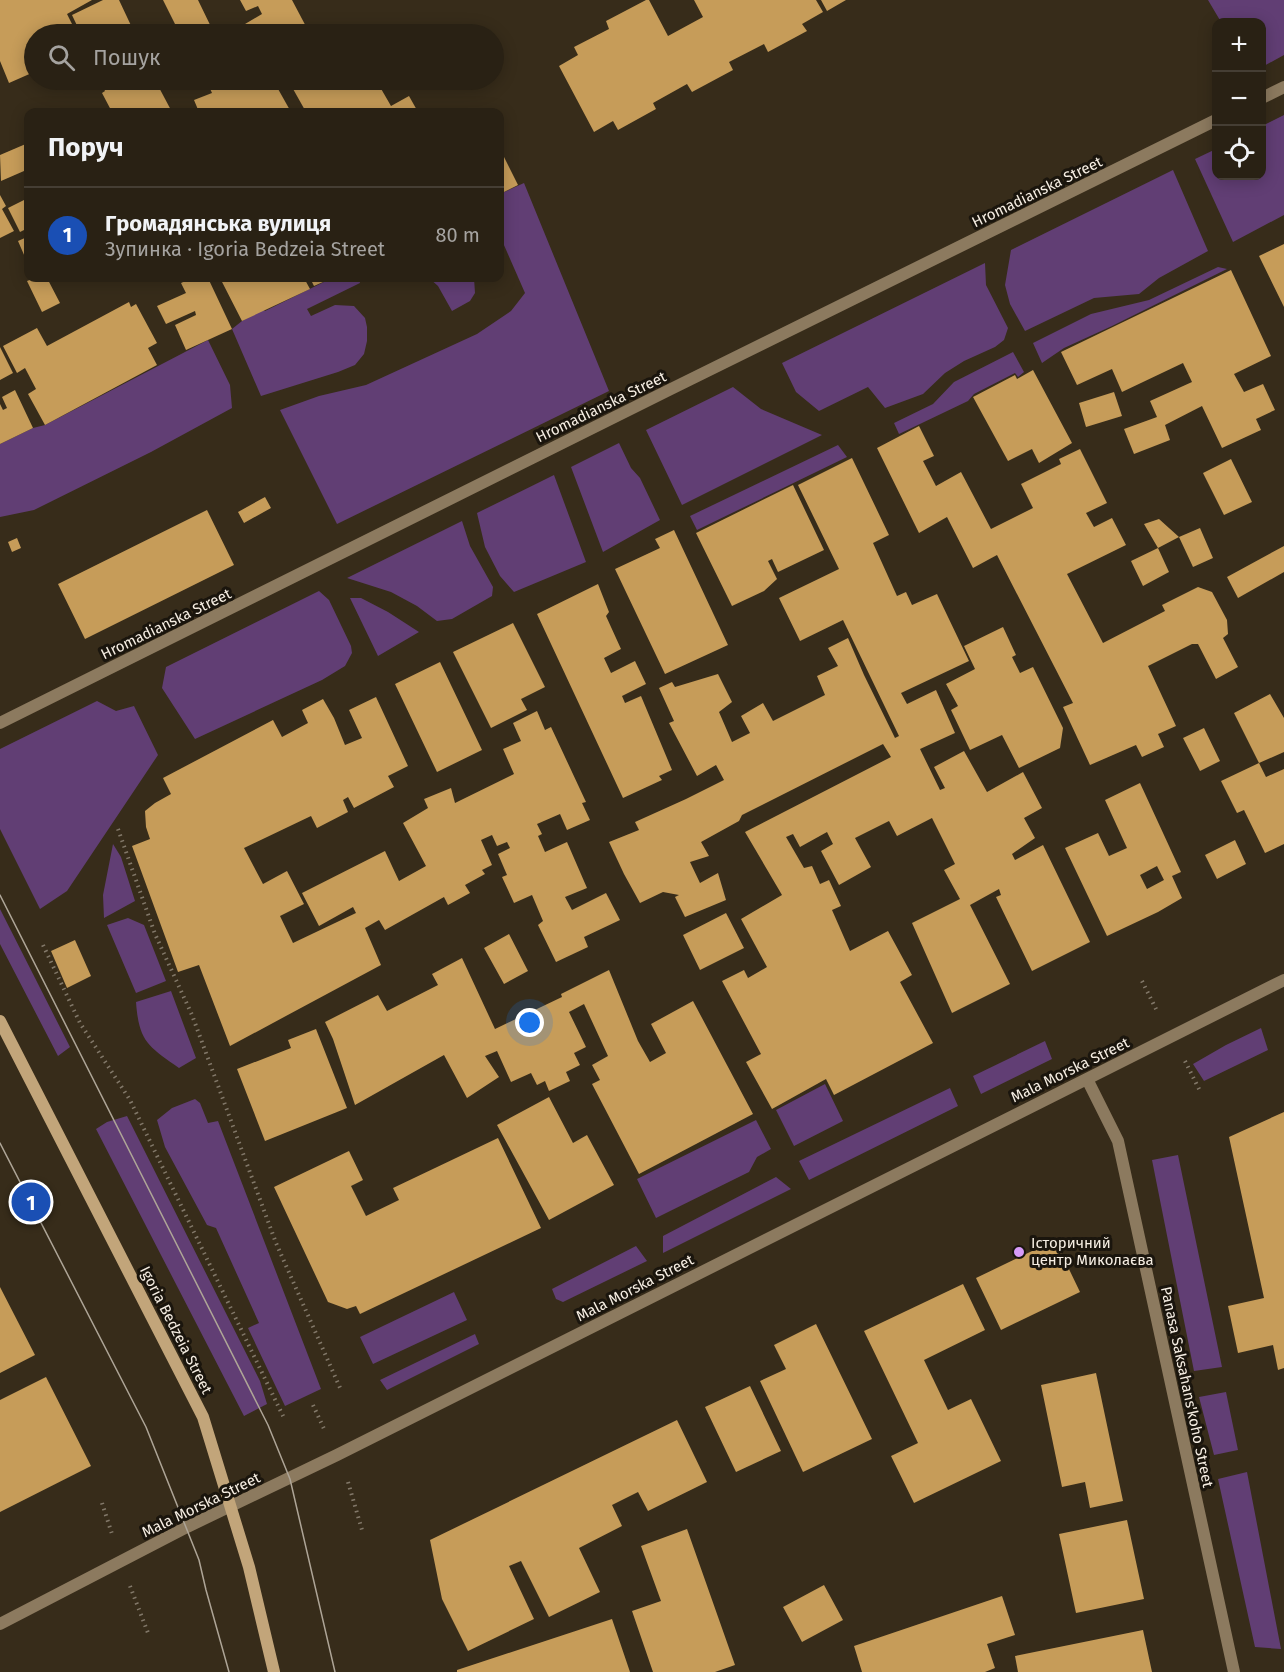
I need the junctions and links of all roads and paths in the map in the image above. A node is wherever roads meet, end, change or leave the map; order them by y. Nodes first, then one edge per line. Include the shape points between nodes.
1 (1284, 87) edge
2 (1266, 96) edge
3 (1212, 122) edge
4 (0, 723) edge
5 (118, 829) dead end
6 (43, 945) dead end
7 (1284, 980) edge
8 (0, 1021) edge
9 (1087, 1079) junction
10 (341, 1390) dead end
11 (284, 1418) dead end
12 (231, 1506) junction
13 (0, 1624) edge
14 (274, 1672) edge
15 (1233, 1672) edge

1 - 2 street
3 - 4 street, Hromadianska Street
5 - 10 path via 276,1243
6 - 11 path via 80,1023 130,1100
7 - 9 street, Mala Morska Street
8 - 12 street, Igoria Bedzeia Street via 203,1417
9 - 12 street, Mala Morska Street
9 - 15 street, Panasa Saksahans'koho Street via 1118,1141
12 - 13 street, Mala Morska Street
12 - 14 street, Igoria Bedzeia Street

